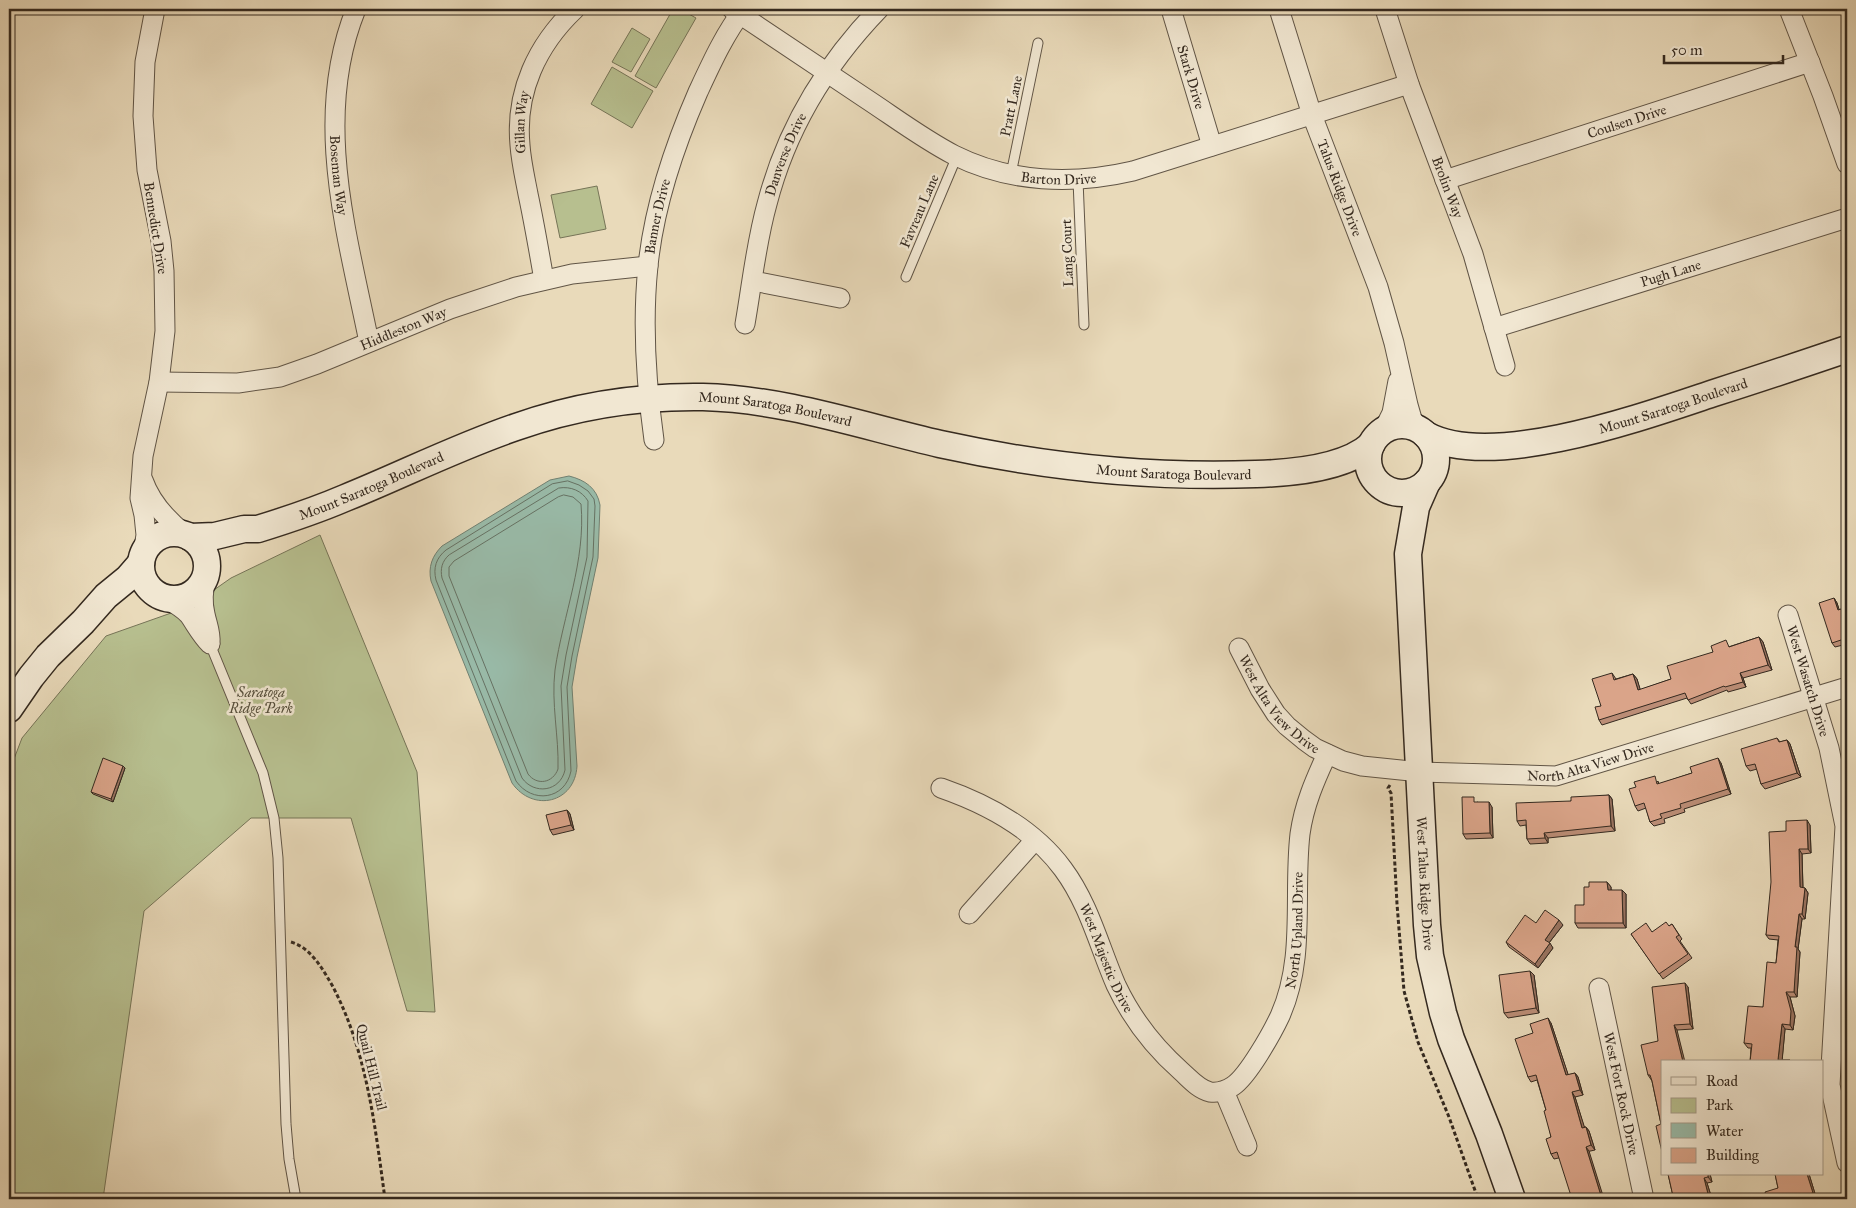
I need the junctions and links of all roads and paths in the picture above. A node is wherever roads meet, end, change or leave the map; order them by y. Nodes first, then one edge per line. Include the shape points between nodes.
1 (155, 9) edge
2 (356, 9) edge
3 (575, 9) edge
4 (879, 9) edge
5 (1171, 9) edge
6 (1278, 9) edge
7 (1789, 9) edge
8 (1390, 10) edge
9 (738, 11) edge
10 (1038, 43) dead end
11 (1810, 62) junction
12 (827, 73) junction
13 (1409, 84) junction
14 (1312, 115) junction
15 (1212, 146) junction
16 (957, 156) junction
17 (1847, 164) edge
18 (1011, 174) junction
19 (1078, 180) junction
20 (1445, 180) junction
21 (1847, 218) edge
22 (648, 266) junction
23 (906, 276) dead end
24 (544, 280) junction
25 (752, 281) junction
26 (840, 298) dead end
27 (746, 324) dead end
28 (1084, 325) dead end
29 (1494, 328) junction
30 (369, 342) junction
31 (1847, 349) edge
32 (1505, 366) dead end
33 (1399, 367) junction
34 (160, 382) junction
35 (648, 399) junction
36 (1423, 433) junction
37 (1377, 438) junction
38 (654, 440) dead end
39 (1495, 447) junction
40 (1309, 469) junction
41 (142, 476) junction
42 (1430, 479) junction
43 (1381, 485) junction
44 (258, 529) junction
45 (188, 536) junction
46 (1408, 554) junction
47 (142, 559) junction
48 (207, 573) junction
49 (159, 595) junction
50 (1788, 615) dead end
51 (84, 622) junction
52 (210, 644) junction
53 (1239, 648) dead end
54 (1847, 687) edge
55 (1814, 698) junction
56 (9, 709) edge
57 (1327, 754) junction
58 (1420, 772) junction
59 (941, 788) dead end
60 (1035, 840) junction
61 (969, 914) dead end
62 (280, 939) junction
63 (1599, 988) dead end
64 (1224, 1090) junction
65 (1247, 1146) dead end
66 (1847, 1163) edge
67 (296, 1199) edge
68 (384, 1199) edge
69 (1512, 1199) edge
70 (1644, 1199) edge

1 - 34 street, Bennedict Drive via 145,62 143,116 147,170 164,271 165,331
2 - 30 street, Boseman Way via 346,37 337,82 334,138 338,187
3 - 24 street, Gillan Way via 553,33 535,62 520,112 520,147
4 - 12 street, Danverse Drive
5 - 15 street, Stark Drive
6 - 14 street, Talus Ridge Drive
7 - 11 street
8 - 13 street, Brolin Way
9 - 12 street, Barton Drive
9 - 22 street, Banner Drive via 702,82 678,141 660,203
10 - 18 lane, Pratt Lane
11 - 17 street
11 - 20 street, Coulsen Drive
12 - 16 street, Barton Drive via 933,144
12 - 25 street, Danverse Drive via 796,124 774,178
13 - 14 street, Barton Drive
13 - 20 street, Brolin Way
14 - 15 street, Barton Drive
14 - 33 street, Talus Ridge Drive via 1378,287
15 - 19 street, Barton Drive via 1133,171
16 - 18 street, Barton Drive
16 - 23 lane, Favreau Lane
18 - 19 street, Barton Drive
19 - 28 lane, Lang Court
20 - 29 street, Brolin Way via 1473,254
21 - 29 street, Pugh Lane
22 - 24 street, Hiddleston Way
22 - 35 street, Banner Drive
24 - 30 street, Hiddleston Way via 483,297
25 - 26 street
25 - 27 street, Danverse Drive
29 - 32 street, Brolin Way
30 - 34 street, Hiddleston Way via 298,371 260,381 215,384
31 - 39 street, Mount Saratoga Boulevard via 1618,424
33 - 36 street, Talus Ridge Drive via 1410,412
33 - 37 street, Talus Ridge Drive via 1396,401
34 - 41 street, Bennedict Drive via 145,441
35 - 38 street, Banner Drive
35 - 40 street, Mount Saratoga Boulevard via 704,397 763,403 953,446 1064,467 1182,475 1269,474
35 - 44 street, Mount Saratoga Boulevard via 585,408 517,426 345,498
36 - 37 street via 1405,426 1390,428
36 - 39 street, Mount Saratoga Boulevard via 1453,445
36 - 42 street via 1435,450 1435,467
37 - 40 street, Mount Saratoga Boulevard via 1366,450 1348,459
37 - 43 street via 1368,459
39 - 42 street, Mount Saratoga Boulevard via 1450,462
40 - 43 street, Mount Saratoga Boulevard via 1356,473
41 - 45 street, Bennedict Drive via 157,507
41 - 47 street, Bennedict Drive via 140,498 146,535
42 - 43 street via 1421,488 1405,493
42 - 46 street, West Talus Ridge Drive via 1416,507
43 - 46 street, West Talus Ridge Drive via 1399,510
44 - 45 street, Mount Saratoga Boulevard via 215,536
44 - 48 street, Mount Saratoga Boulevard via 226,553
45 - 47 street via 177,533 160,536 147,547
45 - 48 street via 202,547
46 - 58 street, West Talus Ridge Drive
47 - 49 street via 144,580
47 - 51 street via 128,578 94,608
48 - 49 street via 196,592 188,596 171,600
48 - 52 street via 203,598
49 - 51 street via 131,596
49 - 52 street via 188,615
50 - 55 street, West Wasatch Drive
51 - 56 street via 48,656
52 - 62 lane via 270,798 277,848
53 - 57 street, West Alta View Drive via 1276,714 1295,734
54 - 55 street, North Alta View Drive
55 - 58 street, North Alta View Drive via 1556,776
55 - 66 street, West Wasatch Drive via 1829,748 1845,826 1830,1085
57 - 58 street, North Alta View Drive via 1362,766
57 - 64 street, North Upland Drive via 1310,791 1303,818 1296,954 1290,986 1280,1015 1258,1054 1236,1083
58 - 69 street, West Talus Ridge Drive via 1427,925 1436,986 1451,1039
59 - 60 street, West Majestic Drive via 998,812
60 - 61 street
60 - 64 street, West Majestic Drive via 1055,860 1083,900 1118,990 1147,1036 1196,1085 1210,1092
62 - 67 lane via 286,1124
62 - 68 path, Quail Hill Trail via 296,944 314,958 346,1015 366,1082
63 - 70 street, West Fort Rock Drive
64 - 65 street

